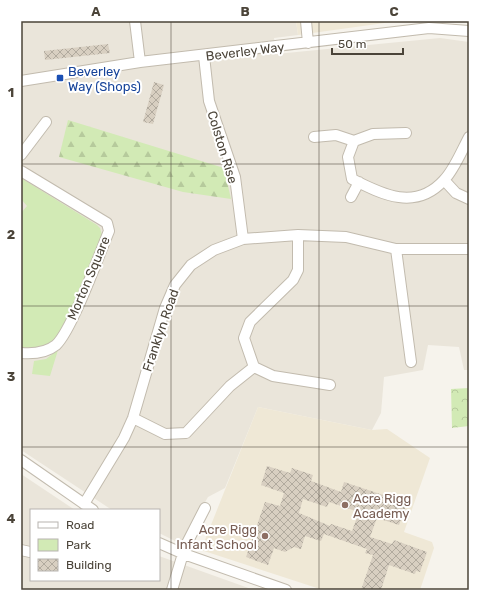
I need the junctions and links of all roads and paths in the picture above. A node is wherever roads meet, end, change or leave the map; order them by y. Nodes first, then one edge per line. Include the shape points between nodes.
1 (135, 21) edge
2 (306, 21) edge
3 (469, 32) edge
4 (308, 43) junction
5 (204, 56) junction
6 (140, 62) junction
7 (21, 81) edge
8 (46, 122) dead end
9 (406, 133) dead end
10 (314, 137) dead end
11 (469, 137) edge
12 (354, 141) junction
13 (21, 155) edge
14 (21, 171) edge
15 (444, 180) junction
16 (359, 182) junction
17 (352, 197) dead end
18 (469, 199) edge
19 (298, 235) junction
20 (243, 238) junction
21 (469, 248) edge
22 (396, 249) junction
23 (21, 353) edge
24 (411, 362) dead end
25 (254, 367) junction
26 (330, 385) dead end
27 (133, 418) junction
28 (21, 460) edge
29 (84, 504) junction
30 (205, 508) dead end
31 (92, 509) edge
32 (160, 543) edge
33 (184, 554) junction
34 (172, 590) edge
35 (286, 590) edge

1 - 6 street
2 - 4 street
3 - 4 street, Beverley Way via 429,28
4 - 5 street, Beverley Way
5 - 6 street, Beverley Way
5 - 20 street, Colston Rise via 209,101 234,177
6 - 7 street, Beverley Way
8 - 13 street
9 - 12 street via 373,134
10 - 12 street via 336,135
11 - 15 street
12 - 16 street via 348,157 352,179
14 - 23 street, Morton Square via 107,223 109,231 69,324 56,345 35,354
15 - 16 street via 423,195 397,198 376,192
15 - 18 street via 456,193
16 - 17 street
19 - 20 street, Franklyn Road
19 - 22 street, Franklyn Road via 346,236
19 - 25 street via 298,270 293,280 250,322 244,338
20 - 27 street, Franklyn Road via 214,250 191,265 175,285 165,308
21 - 22 street, Franklyn Road
22 - 24 street
25 - 26 street via 273,376
25 - 27 street via 230,386 186,433 164,434
27 - 29 street, Franklyn Road via 124,438
28 - 29 street
29 - 31 street
30 - 33 street
32 - 33 street
33 - 34 street
33 - 35 street

